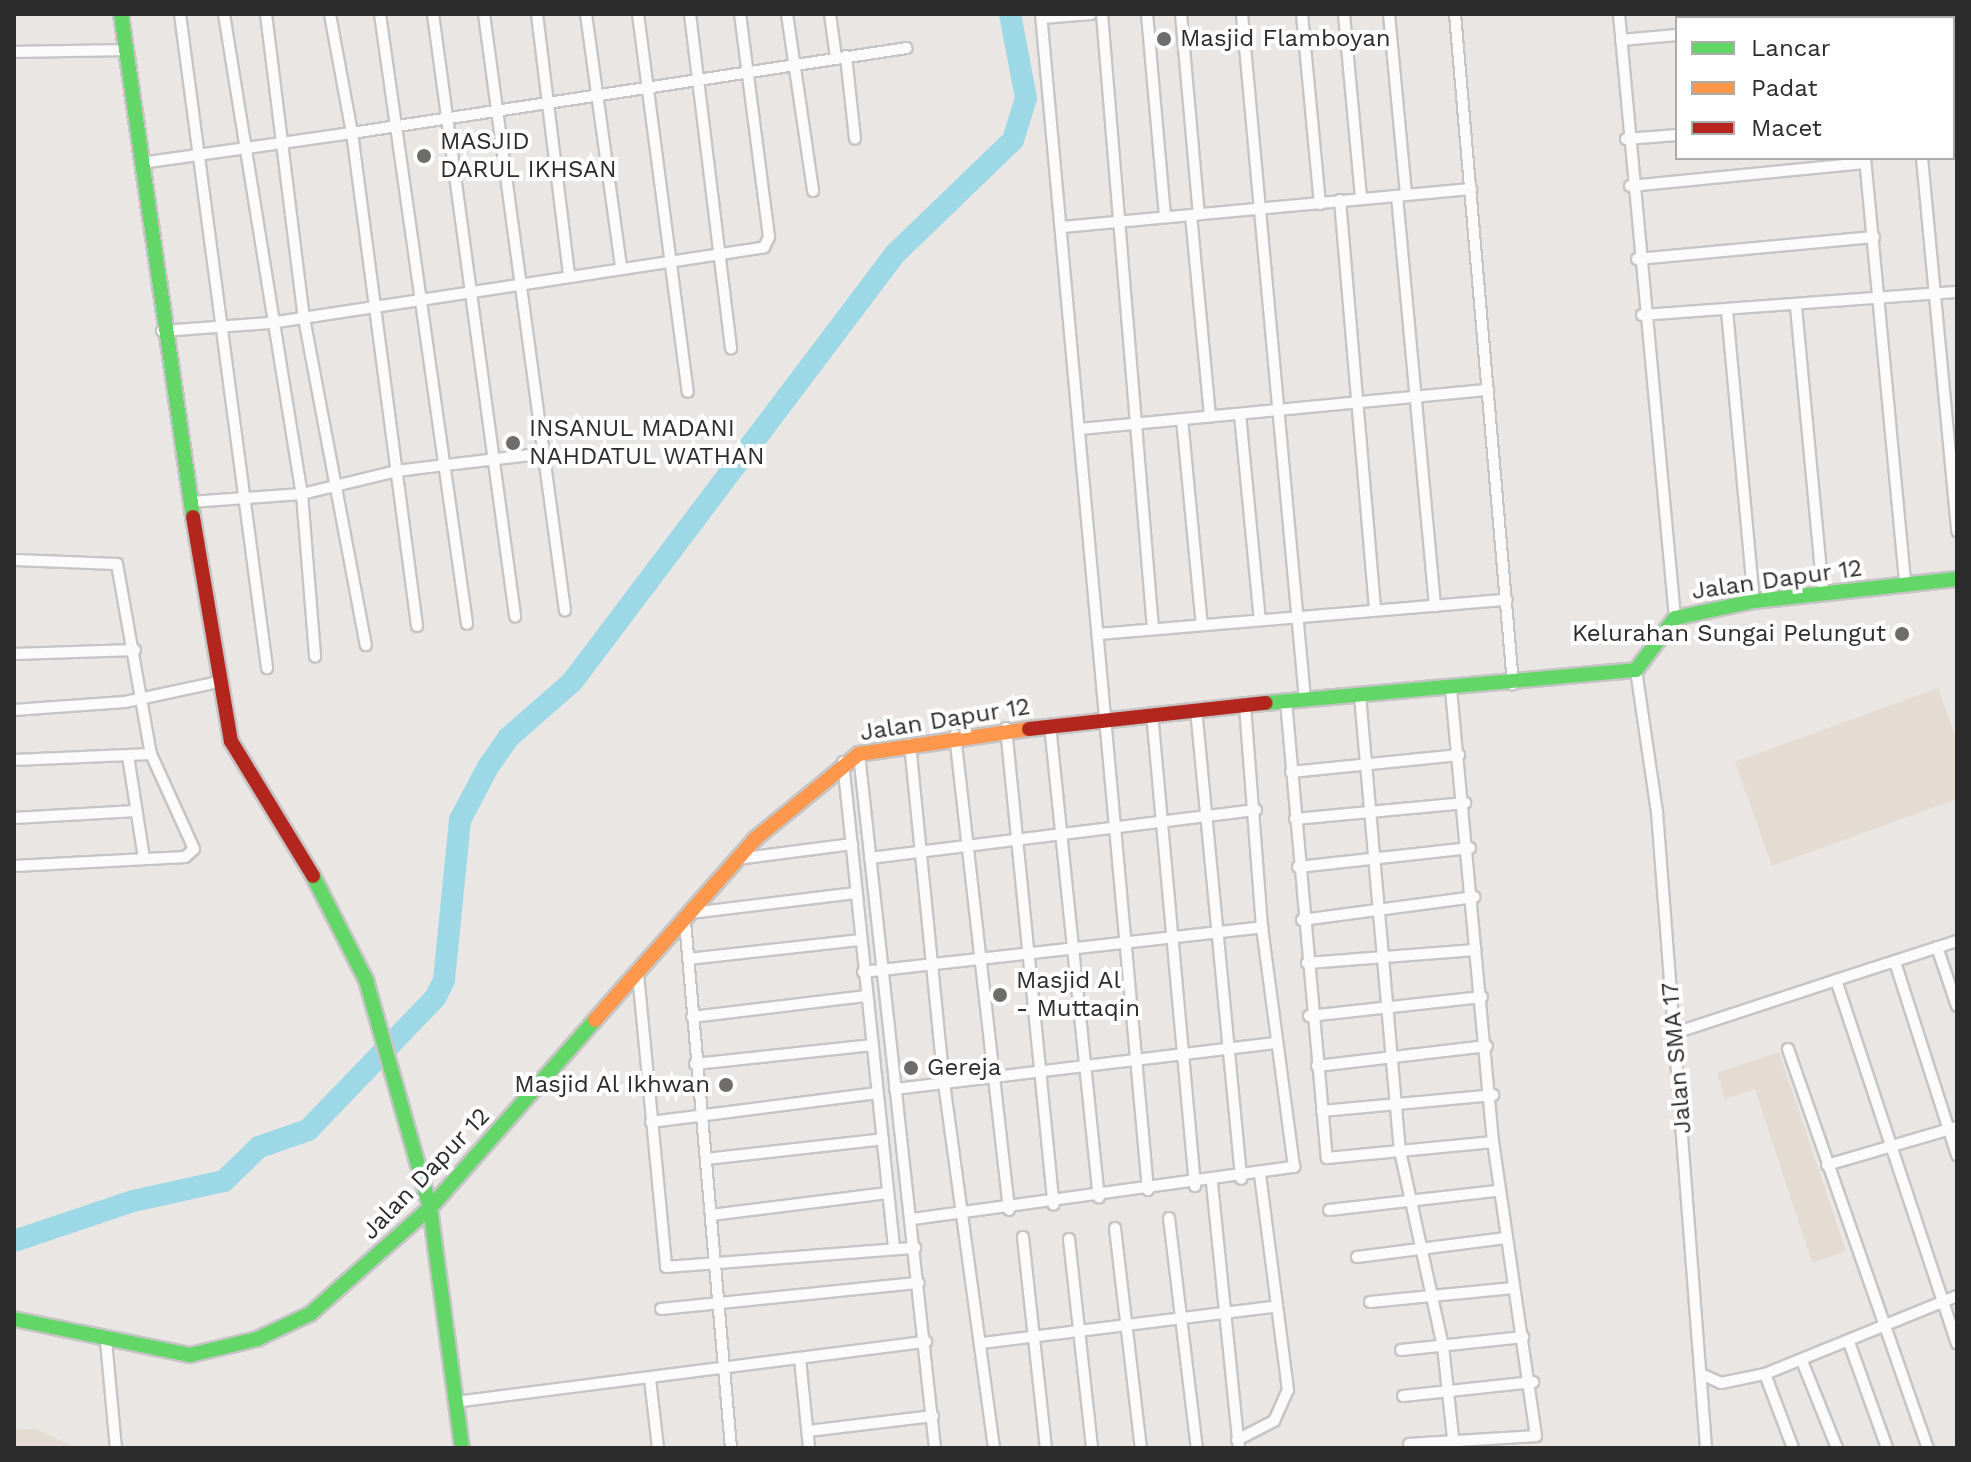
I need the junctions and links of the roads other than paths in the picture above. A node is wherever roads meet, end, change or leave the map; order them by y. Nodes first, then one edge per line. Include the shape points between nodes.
1 (121, 14) edge
2 (180, 14) edge
3 (224, 14) edge
4 (266, 14) edge
5 (330, 14) edge
6 (380, 14) edge
7 (433, 14) edge
8 (484, 14) edge
9 (537, 14) edge
10 (586, 14) edge
11 (638, 14) edge
12 (690, 14) edge
13 (740, 14) edge
14 (787, 14) edge
15 (830, 14) edge
16 (1091, 14) edge
17 (1102, 14) edge
18 (1147, 14) edge
19 (1181, 14) edge
20 (1242, 14) edge
21 (1302, 14) edge
22 (1344, 14) edge
23 (1389, 14) edge
24 (1455, 14) edge
25 (1619, 14) edge
26 (1042, 16) edge
27 (1675, 35) edge
28 (1621, 40) junction
29 (1955, 40) edge
30 (907, 48) dead end
31 (126, 50) junction
32 (14, 52) edge
33 (841, 57) junction
34 (1957, 61) edge
35 (794, 64) junction
36 (747, 70) junction
37 (699, 80) junction
38 (646, 87) junction
39 (597, 93) junction
40 (549, 98) junction
41 (498, 109) junction
42 (446, 114) junction
43 (400, 122) junction
44 (352, 133) junction
45 (1675, 135) edge
46 (855, 139) dead end
47 (1626, 139) junction
48 (278, 145) junction
49 (243, 151) junction
50 (198, 155) junction
51 (1922, 160) edge
52 (1865, 161) edge
53 (141, 163) junction
54 (1630, 186) junction
55 (1471, 189) junction
56 (813, 191) dead end
57 (1402, 195) junction
58 (1361, 199) junction
59 (1340, 200) junction
60 (1320, 204) junction
61 (1260, 208) junction
62 (1195, 214) junction
63 (1165, 217) junction
64 (1121, 222) junction
65 (1062, 227) junction
66 (1874, 237) junction
67 (721, 252) junction
68 (670, 259) junction
69 (1637, 259) junction
70 (621, 267) junction
71 (569, 274) junction
72 (523, 281) junction
73 (470, 290) junction
74 (1957, 292) edge
75 (1935, 294) junction
76 (422, 298) junction
77 (1880, 298) junction
78 (371, 306) junction
79 (1796, 307) junction
80 (1727, 311) junction
81 (1642, 315) junction
82 (304, 318) junction
83 (223, 322) junction
84 (270, 323) junction
85 (162, 331) junction
86 (731, 348) dead end
87 (1488, 390) junction
88 (688, 392) dead end
89 (1416, 397) junction
90 (1357, 402) junction
91 (1278, 410) junction
92 (1240, 414) junction
93 (1210, 416) junction
94 (1182, 419) junction
95 (1133, 424) junction
96 (1080, 429) junction
97 (1952, 433) edge
98 (539, 454) junction
99 (492, 461) junction
100 (441, 466) junction
101 (396, 471) junction
102 (334, 488) junction
103 (302, 494) junction
104 (245, 500) junction
105 (190, 502) junction
106 (1957, 531) edge
107 (14, 560) edge
108 (1957, 579) edge
109 (1905, 585) junction
110 (1823, 594) junction
111 (1507, 600) junction
112 (1754, 601) junction
113 (1435, 606) junction
114 (1375, 610) junction
115 (565, 611) dead end
116 (515, 616) dead end
117 (1297, 617) junction
118 (1675, 618) junction
119 (1260, 620) junction
120 (467, 624) dead end
121 (1202, 625) junction
122 (417, 626) dead end
123 (1153, 629) junction
124 (1098, 634) junction
125 (366, 645) dead end
126 (135, 650) junction
127 (14, 654) edge
128 (315, 656) dead end
129 (267, 668) dead end
130 (1636, 670) junction
131 (218, 682) junction
132 (1513, 686) junction
133 (1451, 691) junction
134 (1360, 695) junction
135 (144, 698) junction
136 (1305, 700) junction
137 (1286, 701) junction
138 (1245, 705) junction
139 (1196, 709) junction
140 (14, 710) edge
141 (1152, 713) junction
142 (1106, 717) junction
143 (1050, 725) junction
144 (1006, 728) junction
145 (955, 735) junction
146 (910, 744) junction
147 (151, 754) junction
148 (859, 754) junction
149 (1459, 755) junction
150 (128, 756) junction
151 (14, 760) edge
152 (843, 761) junction
153 (1366, 764) junction
154 (1291, 772) junction
155 (1465, 803) junction
156 (1256, 810) junction
157 (136, 811) junction
158 (1371, 812) junction
159 (1206, 815) junction
160 (14, 818) edge
161 (1295, 819) junction
162 (1163, 821) junction
163 (1116, 827) junction
164 (1061, 835) junction
165 (1017, 839) junction
166 (852, 844) junction
167 (968, 846) junction
168 (1470, 848) junction
169 (922, 851) junction
170 (144, 858) junction
171 (870, 858) junction
172 (737, 859) junction
173 (1375, 859) junction
174 (14, 866) edge
175 (1298, 867) junction
176 (857, 893) junction
177 (1474, 897) junction
178 (1379, 910) junction
179 (688, 917) junction
180 (1302, 920) junction
181 (1262, 927) junction
182 (1216, 930) junction
183 (1172, 936) junction
184 (859, 940) junction
185 (1125, 941) junction
186 (1957, 941) edge
187 (1937, 947) junction
188 (1070, 949) junction
189 (1476, 950) junction
190 (1027, 952) junction
191 (1387, 958) junction
192 (688, 959) junction
193 (979, 959) junction
194 (1895, 962) junction
195 (1307, 963) junction
196 (933, 964) junction
197 (881, 970) junction
198 (863, 972) junction
199 (638, 974) junction
200 (1836, 980) junction
201 (865, 996) junction
202 (1482, 997) junction
203 (1957, 1006) edge
204 (1389, 1009) junction
205 (1309, 1016) junction
206 (692, 1017) junction
207 (1675, 1033) junction
208 (1276, 1043) junction
209 (873, 1045) junction
210 (1487, 1046) junction
211 (1226, 1049) junction
212 (1788, 1049) dead end
213 (1181, 1054) junction
214 (1394, 1058) junction
215 (1134, 1060) junction
216 (695, 1064) junction
217 (1317, 1066) junction
218 (1080, 1068) junction
219 (1037, 1071) junction
220 (990, 1078) junction
221 (944, 1083) junction
222 (895, 1089) junction
223 (877, 1093) junction
224 (1493, 1095) junction
225 (1398, 1103) junction
226 (1322, 1111) junction
227 (700, 1113) junction
228 (651, 1122) junction
229 (1952, 1128) edge
230 (883, 1139) junction
231 (1493, 1142) junction
232 (1890, 1147) junction
233 (1400, 1151) junction
234 (1957, 1155) edge
235 (706, 1159) junction
236 (1827, 1165) junction
237 (1260, 1175) junction
238 (1241, 1179) junction
239 (1212, 1183) junction
240 (1195, 1186) junction
241 (1148, 1190) junction
242 (1497, 1191) junction
243 (888, 1193) junction
244 (1099, 1197) junction
245 (1412, 1200) junction
246 (1054, 1205) junction
247 (430, 1208) junction
248 (1009, 1210) junction
249 (1329, 1210) dead end
250 (963, 1214) junction
251 (711, 1215) junction
252 (1169, 1218) dead end
253 (912, 1219) junction
254 (1115, 1228) dead end
255 (1023, 1237) dead end
256 (1506, 1238) junction
257 (1069, 1239) dead end
258 (915, 1248) junction
259 (894, 1249) junction
260 (1424, 1249) junction
261 (1357, 1257) dead end
262 (715, 1267) junction
263 (919, 1283) junction
264 (1513, 1288) junction
265 (1431, 1296) junction
266 (1957, 1296) edge
267 (717, 1301) junction
268 (1941, 1301) junction
269 (1370, 1302) dead end
270 (1277, 1306) junction
271 (661, 1309) dead end
272 (1225, 1313) junction
273 (14, 1319) edge
274 (1181, 1320) junction
275 (1127, 1325) junction
276 (1954, 1326) edge
277 (1887, 1327) junction
278 (1079, 1331) junction
279 (1034, 1336) junction
280 (1523, 1337) junction
281 (106, 1341) junction
282 (926, 1342) junction
283 (982, 1343) junction
284 (1957, 1343) edge
285 (1850, 1345) junction
286 (1443, 1346) junction
287 (1401, 1350) dead end
288 (800, 1359) junction
289 (1802, 1361) junction
290 (725, 1369) junction
291 (1701, 1374) junction
292 (1765, 1374) junction
293 (650, 1379) junction
294 (1533, 1382) junction
295 (1445, 1391) junction
296 (1403, 1396) dead end
297 (455, 1402) junction
298 (933, 1416) junction
299 (808, 1431) junction
300 (1238, 1444) edge
301 (1409, 1444) dead end
302 (1453, 1444) edge
303 (116, 1448) edge
304 (462, 1448) edge
305 (658, 1448) edge
306 (731, 1448) edge
307 (809, 1448) edge
308 (935, 1448) edge
309 (994, 1448) edge
310 (1046, 1448) edge
311 (1092, 1448) edge
312 (1141, 1448) edge
313 (1197, 1448) edge
314 (1706, 1448) edge
315 (1793, 1448) edge
316 (1837, 1448) edge
317 (1887, 1448) edge
318 (1928, 1448) edge

1 - 31 street
2 - 50 street
3 - 49 street
4 - 48 street
5 - 44 street
6 - 43 street
7 - 42 street
8 - 41 street
9 - 40 street
10 - 39 street
11 - 38 street
12 - 37 street
13 - 36 street
14 - 35 street
15 - 33 street
16 - 26 street
17 - 64 street
18 - 63 street
19 - 62 street
20 - 61 street
21 - 60 street
22 - 58 street
23 - 57 street
24 - 55 street
25 - 28 street
26 - 65 street
27 - 28 street
28 - 47 street
29 - 34 street
30 - 33 street
31 - 32 street
31 - 53 street
33 - 35 street
33 - 46 street
35 - 36 street
35 - 56 street
36 - 37 street
36 - 67 street via 769,237 759,248
37 - 38 street
37 - 67 street
38 - 39 street
38 - 68 street
39 - 40 street
39 - 70 street
40 - 41 street
40 - 71 street
41 - 42 street
41 - 72 street
42 - 43 street
42 - 73 street
43 - 44 street
43 - 76 street
44 - 48 street
44 - 78 street
45 - 47 street
47 - 54 street
48 - 49 street
48 - 82 street
49 - 50 street
49 - 84 street
50 - 53 street
50 - 83 street
51 - 75 street
52 - 54 street
52 - 66 street
53 - 85 street
54 - 69 street
55 - 57 street
55 - 87 street
57 - 58 street
57 - 89 street
58 - 59 street
59 - 60 street
59 - 90 street
60 - 61 street
61 - 62 street
61 - 91 street
62 - 63 street
62 - 93 street
63 - 64 street
64 - 65 street
64 - 95 street
65 - 96 street
66 - 69 street
66 - 77 street
67 - 68 street
67 - 86 street
68 - 70 street
68 - 88 street
69 - 81 street
70 - 71 street
71 - 72 street
72 - 73 street
72 - 98 street
73 - 76 street
73 - 99 street
74 - 75 street
75 - 77 street
75 - 97 street
76 - 78 street
76 - 100 street
77 - 79 street
77 - 109 street
78 - 82 street
78 - 101 street
79 - 80 street
79 - 110 street
80 - 81 street
80 - 112 street
81 - 118 street
82 - 84 street
82 - 102 street
83 - 84 street
83 - 85 street
83 - 104 street
84 - 103 street
85 - 105 street
87 - 89 street
87 - 111 street
89 - 90 street
89 - 113 street
90 - 91 street
90 - 114 street
91 - 92 street
91 - 117 street
92 - 93 street
92 - 119 street
93 - 94 street
94 - 95 street
94 - 121 street
95 - 96 street
95 - 123 street
96 - 124 street
97 - 106 street
98 - 99 street
98 - 115 street
99 - 100 street
99 - 116 street
100 - 101 street
100 - 120 street
101 - 102 street
101 - 122 street
102 - 103 street
102 - 125 street
103 - 104 street
103 - 128 street
104 - 105 street
104 - 129 street
105 - 131 street
107 - 126 street via 113,559
108 - 109 street, Jalan Dapur 12
109 - 110 street, Jalan Dapur 12
110 - 112 street, Jalan Dapur 12
111 - 113 street
111 - 132 street
112 - 118 street, Jalan Dapur 12
113 - 114 street
114 - 117 street
117 - 119 street
117 - 136 street
118 - 130 street, Jalan Dapur 12
119 - 121 street
121 - 123 street
123 - 124 street
124 - 142 street
126 - 127 street
126 - 135 street
130 - 132 street, Jalan Dapur 12
130 - 207 street, Jalan SMA 17
131 - 135 street
131 - 247 street via 247,776 338,917 366,980
132 - 133 street, Jalan Dapur 12
133 - 134 street, Jalan Dapur 12
133 - 149 street
134 - 136 street, Jalan Dapur 12
134 - 153 street
135 - 140 street
135 - 147 street
136 - 137 street, Jalan Dapur 12
137 - 138 street, Jalan Dapur 12
137 - 154 street
138 - 139 street, Jalan Dapur 12
138 - 156 street
139 - 141 street, Jalan Dapur 12
139 - 159 street
141 - 142 street, Jalan Dapur 12
141 - 162 street
142 - 143 street, Jalan Dapur 12
142 - 163 street
143 - 144 street, Jalan Dapur 12
143 - 164 street
144 - 145 street, Jalan Dapur 12
144 - 165 street
145 - 146 street, Jalan Dapur 12
145 - 167 street
146 - 148 street, Jalan Dapur 12
146 - 169 street
147 - 150 street
147 - 170 street via 194,849 185,857
148 - 152 street, Jalan Dapur 12
148 - 171 street
149 - 153 street
149 - 155 street
150 - 151 street
150 - 157 street
152 - 166 street
152 - 172 street, Jalan Dapur 12
153 - 154 street
153 - 158 street
154 - 161 street
155 - 158 street
155 - 168 street
156 - 159 street
156 - 181 street
157 - 160 street
157 - 170 street
158 - 161 street
158 - 173 street
159 - 162 street
159 - 182 street
161 - 175 street
162 - 163 street
162 - 183 street
163 - 164 street
163 - 185 street
164 - 165 street
164 - 188 street
165 - 167 street
165 - 190 street
166 - 172 street
166 - 176 street
167 - 169 street
167 - 193 street
168 - 173 street
168 - 177 street
169 - 171 street
169 - 196 street
170 - 174 street
171 - 197 street
172 - 179 street, Jalan Dapur 12
173 - 175 street
173 - 178 street
175 - 180 street
176 - 179 street
176 - 184 street
177 - 178 street
177 - 189 street
178 - 180 street
178 - 191 street
179 - 192 street
179 - 199 street, Jalan Dapur 12
180 - 195 street
181 - 182 street
181 - 208 street
182 - 183 street
182 - 211 street
183 - 185 street
183 - 213 street
184 - 192 street
184 - 198 street
185 - 188 street
185 - 215 street
186 - 187 street
187 - 194 street
187 - 203 street
188 - 190 street
188 - 218 street
189 - 191 street
189 - 202 street
190 - 193 street
190 - 219 street
191 - 195 street
191 - 204 street
192 - 206 street
193 - 196 street
193 - 220 street
194 - 200 street
194 - 229 street
195 - 205 street
196 - 197 street
196 - 221 street
197 - 198 street
197 - 222 street
198 - 201 street
199 - 228 street
199 - 247 street, Jalan Dapur 12
200 - 207 street
200 - 232 street
201 - 206 street
201 - 209 street
202 - 204 street
202 - 210 street
204 - 205 street
204 - 214 street
205 - 217 street
206 - 216 street
207 - 291 street, Jalan SMA 17
208 - 211 street
208 - 237 street via 1294,1167
209 - 216 street
209 - 223 street
210 - 214 street
210 - 224 street
211 - 213 street
211 - 238 street
212 - 236 street
213 - 215 street
213 - 240 street
214 - 217 street
214 - 225 street
215 - 218 street
215 - 241 street
216 - 227 street
217 - 226 street
218 - 219 street
218 - 244 street
219 - 220 street
219 - 246 street
220 - 221 street
220 - 248 street
221 - 222 street
221 - 250 street
222 - 253 street
223 - 227 street
223 - 230 street
224 - 225 street
224 - 231 street
225 - 226 street
225 - 233 street
226 - 233 street via 1327,1158
227 - 228 street
227 - 235 street
228 - 262 street via 660,1258 671,1269
229 - 232 street
229 - 234 street
230 - 235 street
230 - 243 street
231 - 233 street
231 - 242 street
232 - 236 street
232 - 268 street
233 - 245 street
235 - 251 street
236 - 277 street
237 - 238 street
237 - 270 street
238 - 239 street
239 - 240 street
239 - 272 street
240 - 241 street
241 - 244 street
242 - 245 street
242 - 256 street
243 - 251 street
243 - 259 street
244 - 246 street
245 - 249 street
245 - 260 street
246 - 248 street
247 - 281 street, Jalan Dapur 12 via 354,1280 257,1339 190,1355
247 - 297 street
248 - 250 street
250 - 253 street
250 - 283 street
251 - 262 street
252 - 274 street
253 - 258 street
254 - 275 street
255 - 279 street
256 - 260 street
256 - 264 street
257 - 278 street
258 - 259 street
258 - 263 street
259 - 262 street
260 - 261 street
260 - 265 street
262 - 267 street
263 - 267 street
263 - 282 street
264 - 265 street
264 - 280 street
265 - 269 street
265 - 286 street
266 - 268 street
267 - 271 street
267 - 290 street
268 - 276 street
268 - 277 street
270 - 272 street
270 - 300 street via 1287,1399 1274,1421
272 - 274 street
272 - 300 street
273 - 281 street, Jalan Dapur 12
274 - 275 street
274 - 313 street
275 - 278 street
275 - 312 street
276 - 284 street
277 - 285 street
277 - 318 street
278 - 279 street
278 - 311 street
279 - 283 street
279 - 310 street
280 - 286 street
280 - 294 street
281 - 303 street
282 - 288 street
282 - 298 street
283 - 309 street
285 - 289 street
285 - 317 street
286 - 287 street
286 - 295 street
288 - 290 street
288 - 299 street
289 - 292 street
289 - 316 street
290 - 293 street
290 - 306 street
291 - 292 street via 1721,1383
291 - 314 street, Jalan SMA 17
292 - 315 street
293 - 297 street
293 - 305 street
294 - 295 street
294 - 302 street via 1536,1436
295 - 296 street
295 - 302 street
297 - 304 street
298 - 299 street
298 - 308 street
299 - 307 street
301 - 302 street

